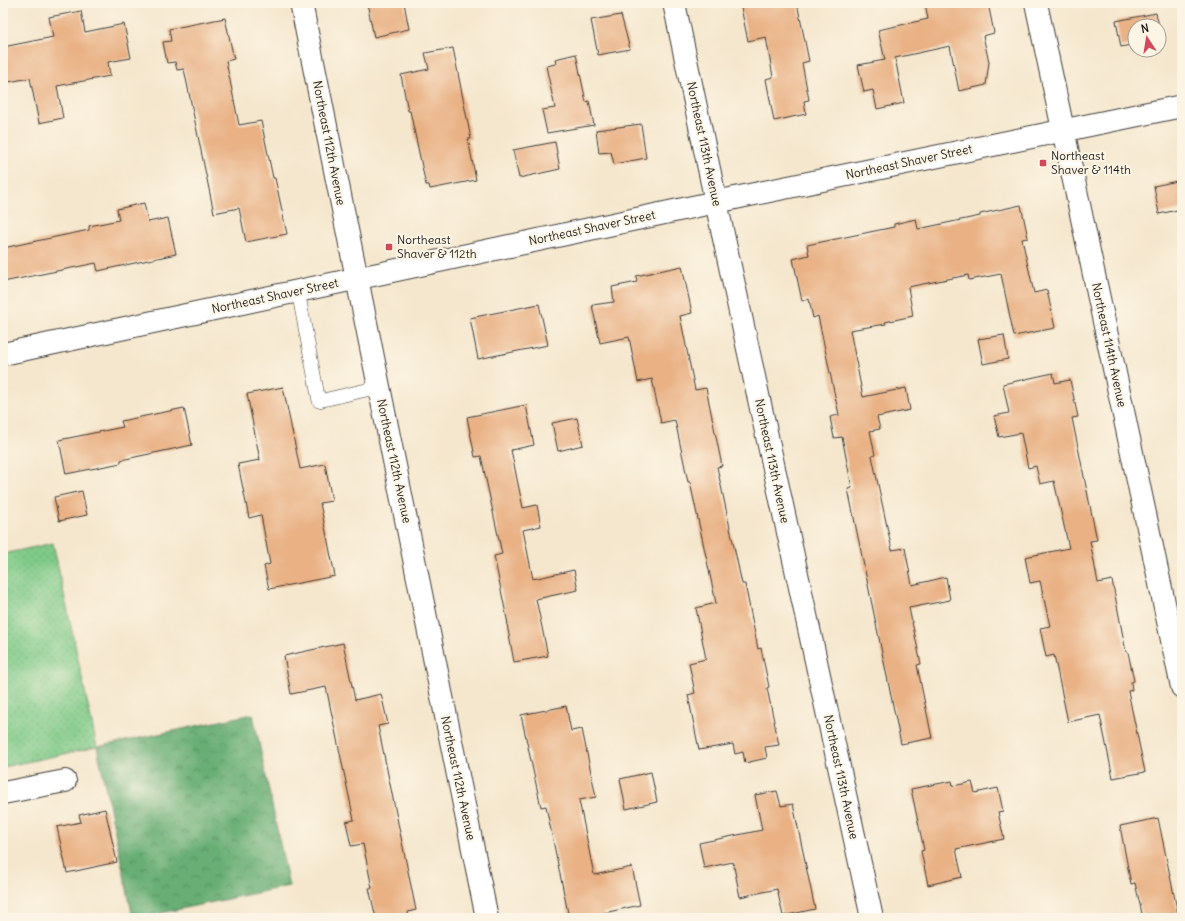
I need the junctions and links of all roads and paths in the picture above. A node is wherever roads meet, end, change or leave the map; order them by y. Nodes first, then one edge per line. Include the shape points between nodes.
1 (301, 3) edge
2 (674, 3) edge
3 (1036, 3) edge
4 (1182, 106) edge
5 (1063, 131) junction
6 (716, 202) junction
7 (357, 278) junction
8 (298, 291) junction
9 (3, 354) edge
10 (379, 387) junction
11 (1182, 687) edge
12 (65, 781) dead end
13 (3, 793) edge
14 (487, 918) edge
15 (872, 918) edge

1 - 7 street, Northeast 112th Avenue
2 - 6 street, Northeast 113th Avenue
3 - 5 street, Northeast 114th Avenue
4 - 5 street, Northeast Shaver Street
5 - 6 street, Northeast Shaver Street
5 - 11 street, Northeast 114th Avenue
6 - 7 street, Northeast Shaver Street
6 - 15 street, Northeast 113th Avenue
7 - 8 street, Northeast Shaver Street
7 - 10 street, Northeast 112th Avenue
8 - 9 street, Northeast Shaver Street
8 - 10 lane via 319,402
10 - 14 street, Northeast 112th Avenue
12 - 13 street

